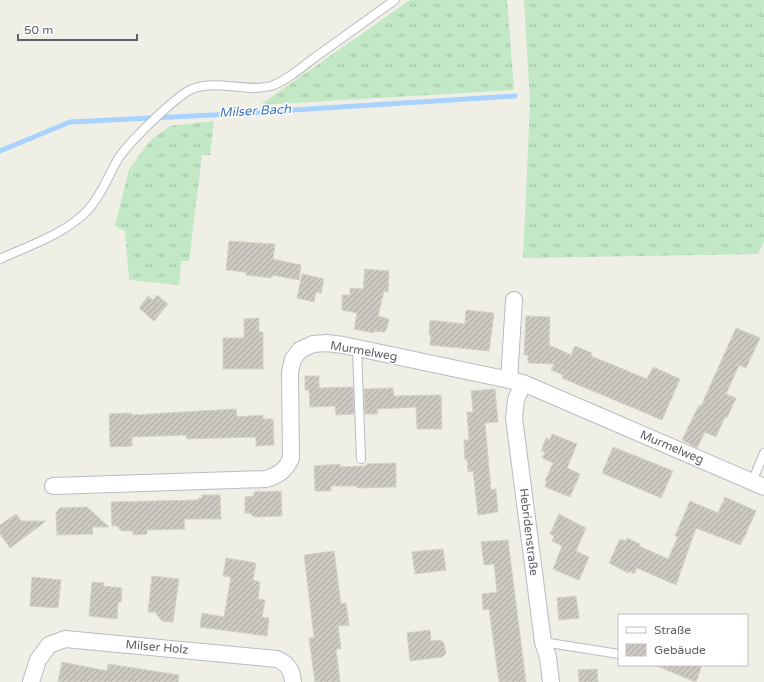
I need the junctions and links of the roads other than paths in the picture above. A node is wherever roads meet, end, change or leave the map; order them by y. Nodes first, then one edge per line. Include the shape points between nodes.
1 (395, 0) edge
2 (0, 258) edge
3 (514, 300) dead end
4 (358, 348) junction
5 (516, 382) junction
6 (764, 452) edge
7 (361, 459) dead end
8 (758, 484) edge
9 (53, 486) dead end
10 (543, 642) junction
11 (618, 654) edge
12 (31, 682) edge
13 (293, 682) edge
14 (551, 682) edge

1 - 2 lane via 272,86 201,87 190,90 172,103 119,158 98,197 78,219 49,236
3 - 5 street, Hebridenstraße
4 - 5 street, Murmelweg
4 - 7 lane
4 - 9 street, Murmelweg via 336,344 313,344 300,350 293,360 290,372 291,458 287,468 277,476 266,479
5 - 8 street, Murmelweg
5 - 10 street, Hebridenstraße via 514,418
6 - 8 lane
10 - 11 lane
10 - 14 street, Hebridenstraße
12 - 13 street, Milser Holz via 38,660 49,645 65,639 277,659 292,671

